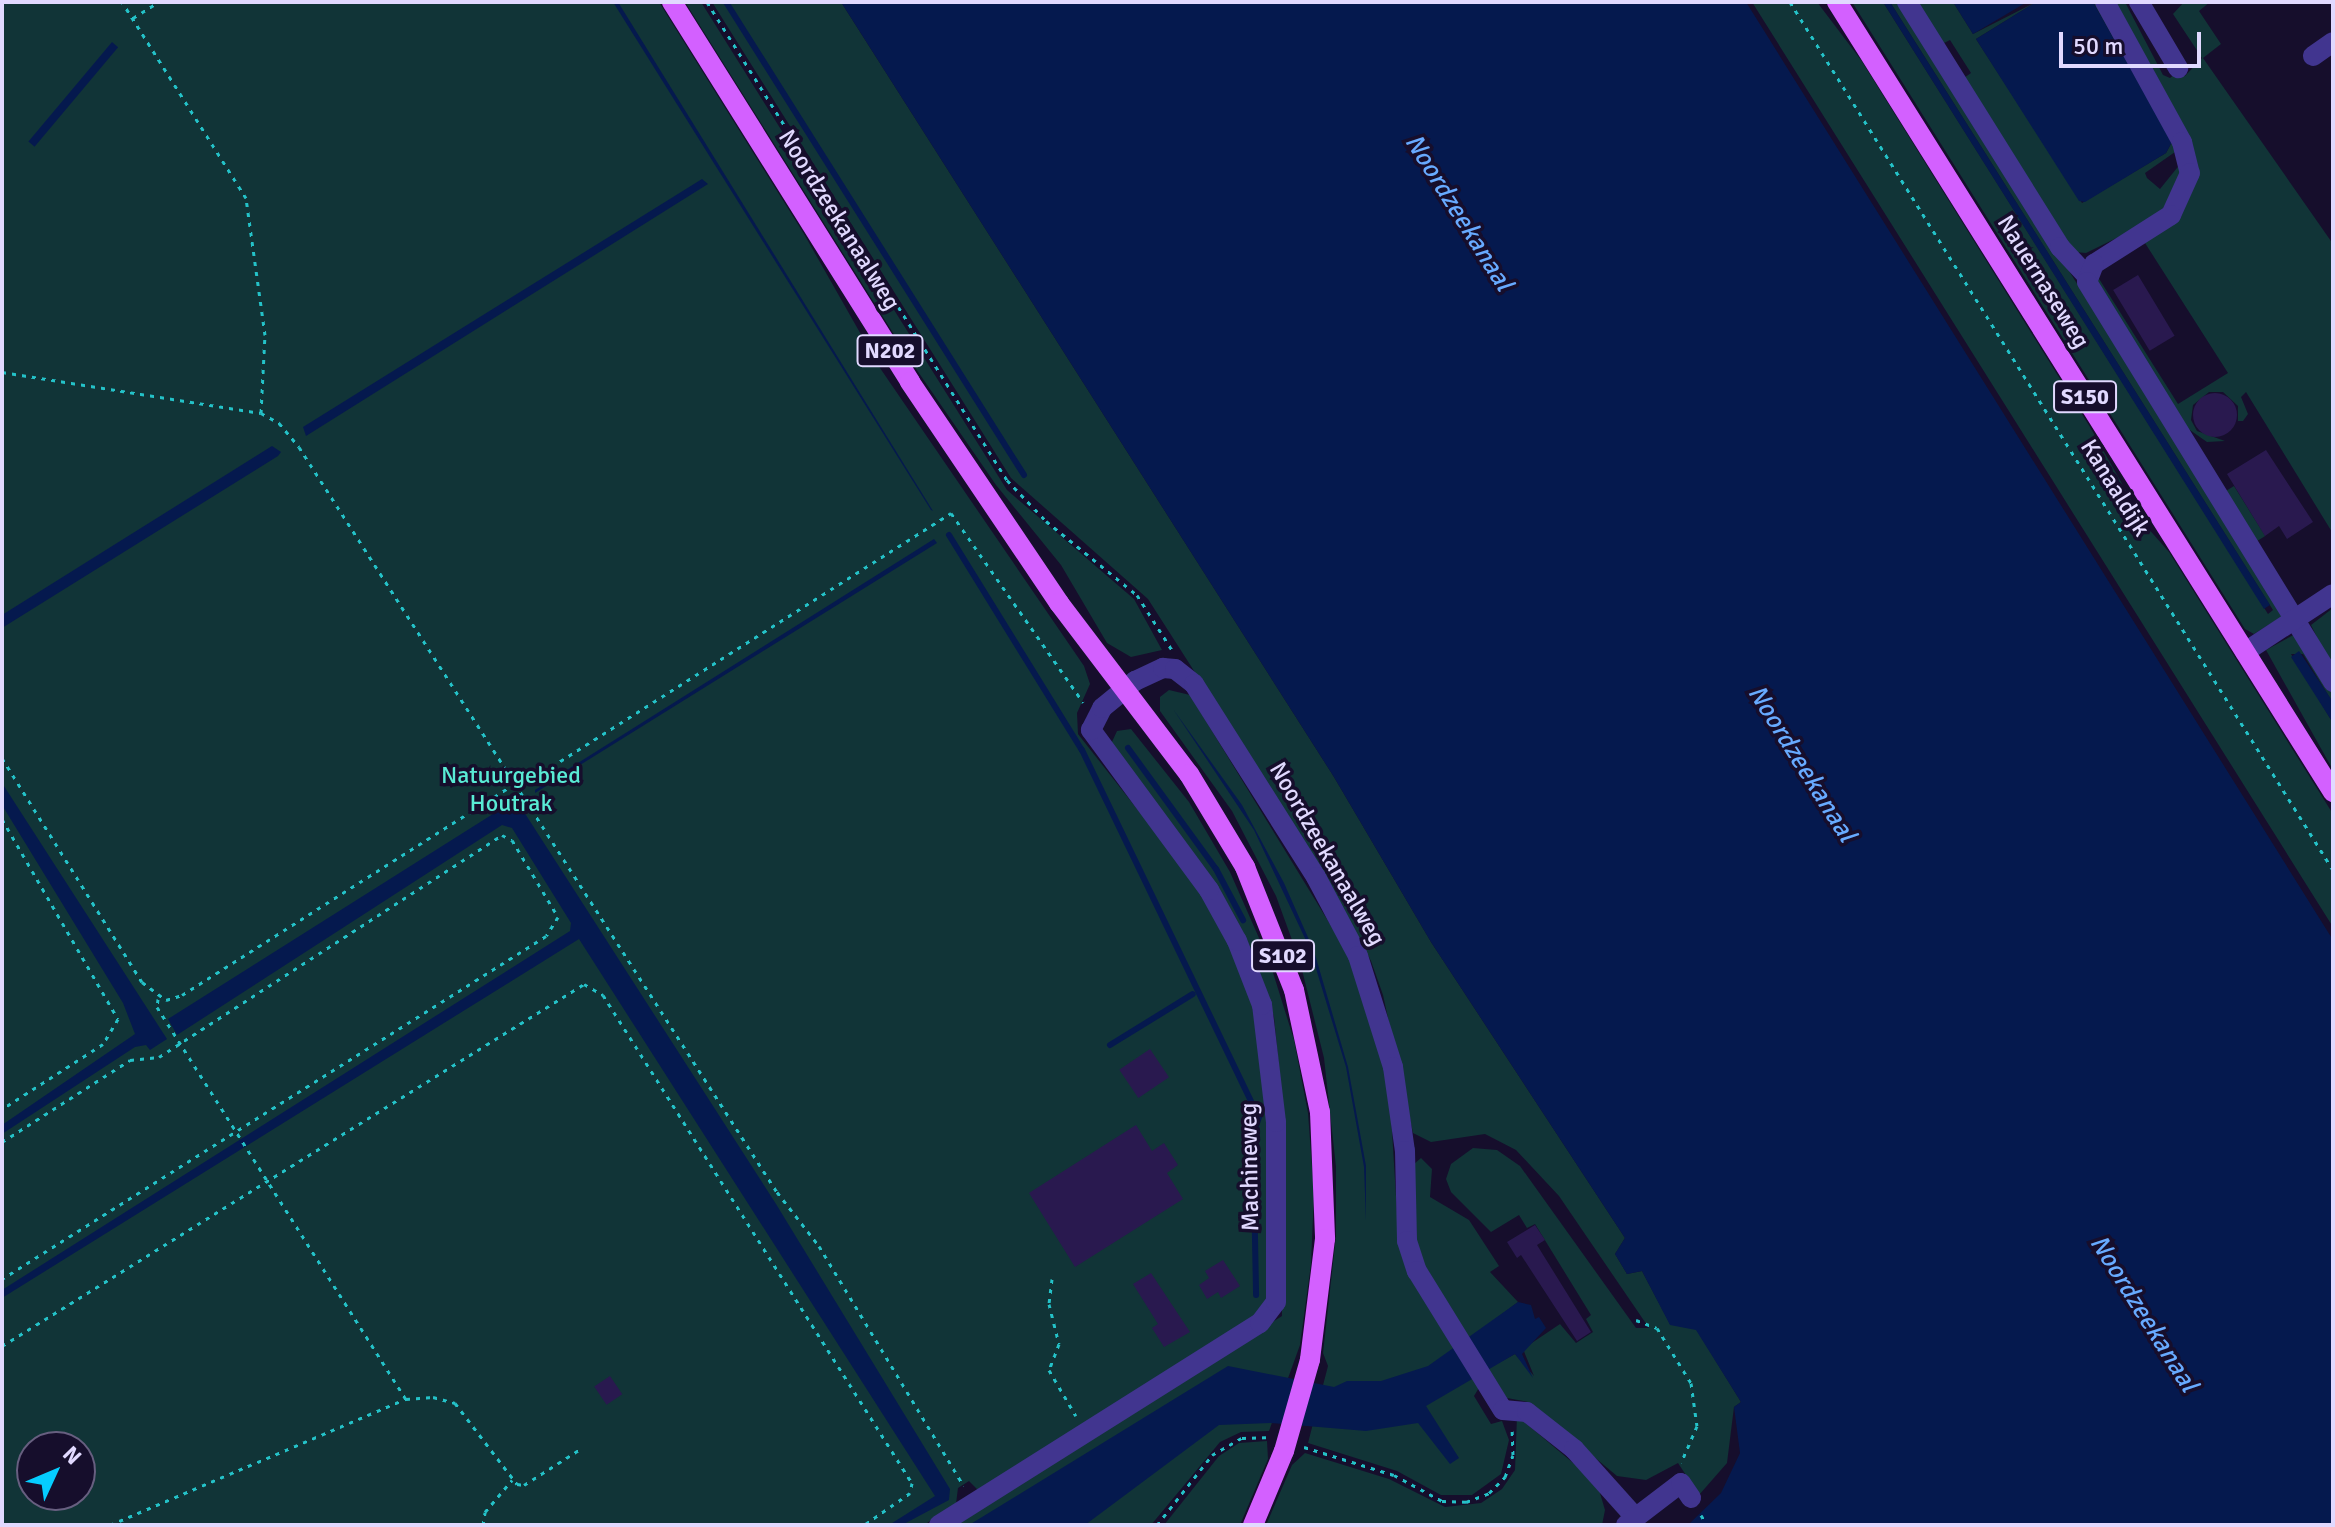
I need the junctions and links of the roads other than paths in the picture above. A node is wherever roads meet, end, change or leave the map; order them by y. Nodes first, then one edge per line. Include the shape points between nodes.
1 (672, 2) edge
2 (1837, 2) edge
3 (1907, 2) edge
4 (2105, 2) edge
5 (2146, 5) edge
6 (2333, 42) edge
7 (2313, 56) dead end
8 (2178, 68) dead end
9 (2087, 276) junction
10 (2333, 594) edge
11 (2297, 619) junction
12 (2245, 652) junction
13 (2333, 682) edge
14 (1123, 691) junction
15 (2333, 792) edge
16 (1686, 1490) road end
17 (1630, 1521) edge
18 (939, 1525) edge
19 (1253, 1525) edge

1 - 14 main road, Noordzeekanaalweg / N202 via 910,382
2 - 12 main road, Nauernaseweg / S150
3 - 9 street via 2069,262
4 - 9 street via 2182,142 2190,173 2171,215 2094,264
5 - 8 street
6 - 7 street
9 - 11 street
10 - 11 street
11 - 12 street
11 - 13 street
12 - 15 main road, Nauernaseweg / S150
14 - 17 street, Noordzeekanaalweg via 1152,672 1175,669 1207,703 1316,877 1358,956 1396,1082 1410,1257 1503,1410 1527,1412 1574,1449
14 - 18 street, Machineweg via 1094,718 1096,742 1209,890 1237,941 1262,1005 1274,1095 1273,1310
14 - 19 main road, S102, bridge via 1189,774 1260,900 1294,990 1316,1085 1324,1163 1323,1262 1310,1360 1285,1445
16 - 17 street

